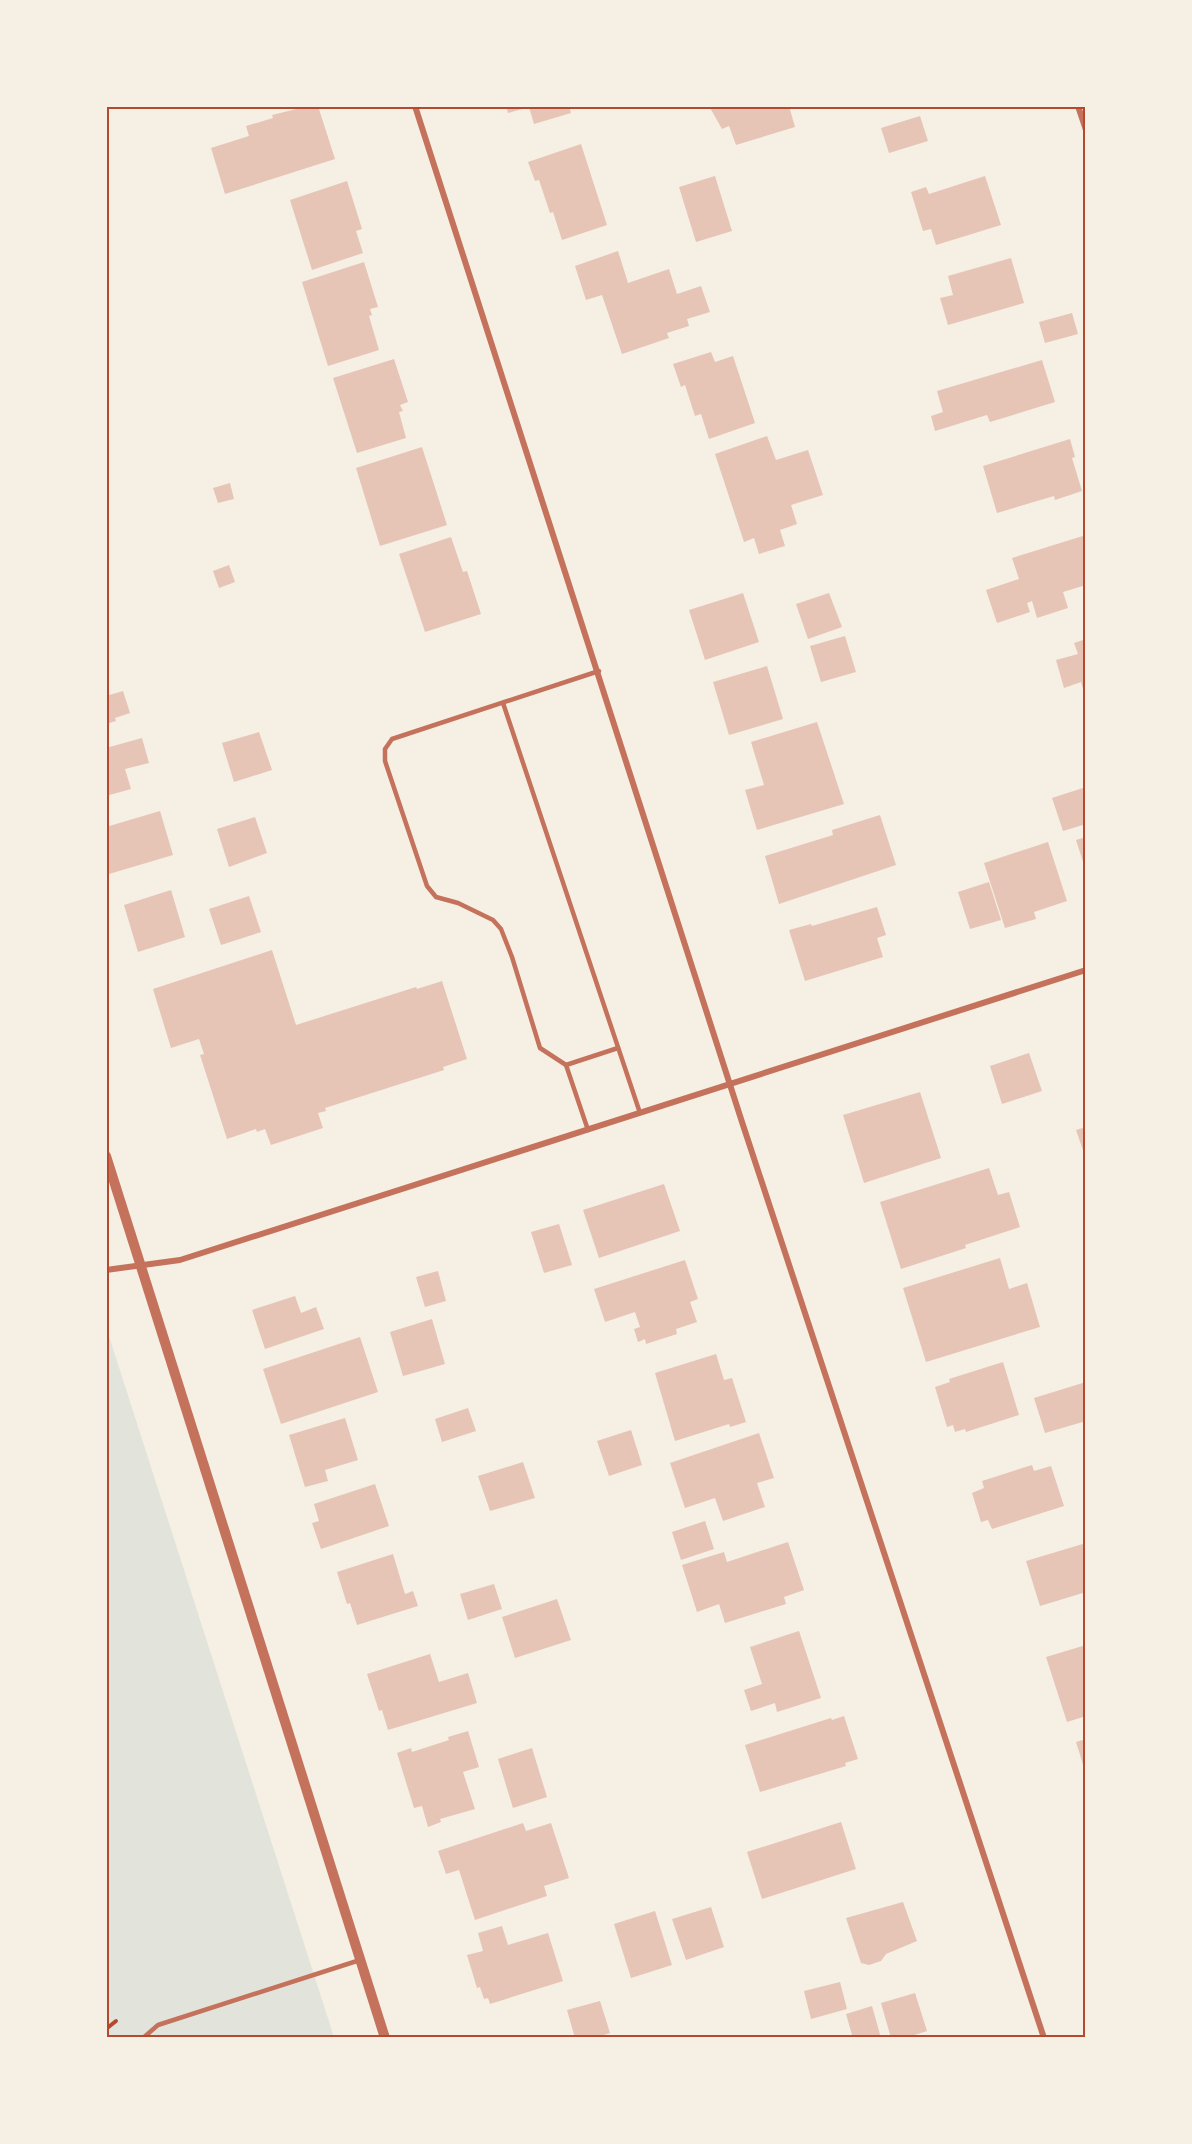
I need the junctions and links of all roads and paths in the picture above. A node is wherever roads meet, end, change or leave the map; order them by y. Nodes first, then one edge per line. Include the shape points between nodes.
1 (415, 106) edge
2 (1078, 106) edge
3 (1086, 130) edge
4 (598, 671) junction
5 (503, 703) junction
6 (1086, 970) edge
7 (618, 1048) junction
8 (566, 1065) junction
9 (730, 1084) junction
10 (640, 1113) junction
11 (588, 1130) junction
12 (106, 1156) edge
13 (140, 1265) junction
14 (106, 1270) edge
15 (360, 1960) junction
16 (116, 2021) dead end
17 (106, 2030) edge
18 (143, 2037) edge
19 (385, 2037) edge
20 (1044, 2037) edge

1 - 4 street
2 - 3 street
4 - 5 lane
4 - 9 street
5 - 7 lane
5 - 8 lane via 392,740 385,749 385,761 427,886 436,897 475,911 501,929 540,1048
6 - 9 street
7 - 8 lane
7 - 10 lane
8 - 11 lane
9 - 10 street
9 - 20 street
10 - 11 street
11 - 13 street via 180,1260
12 - 13 street
13 - 14 street
13 - 15 street
15 - 18 lane via 158,2025
15 - 19 street
16 - 17 path

